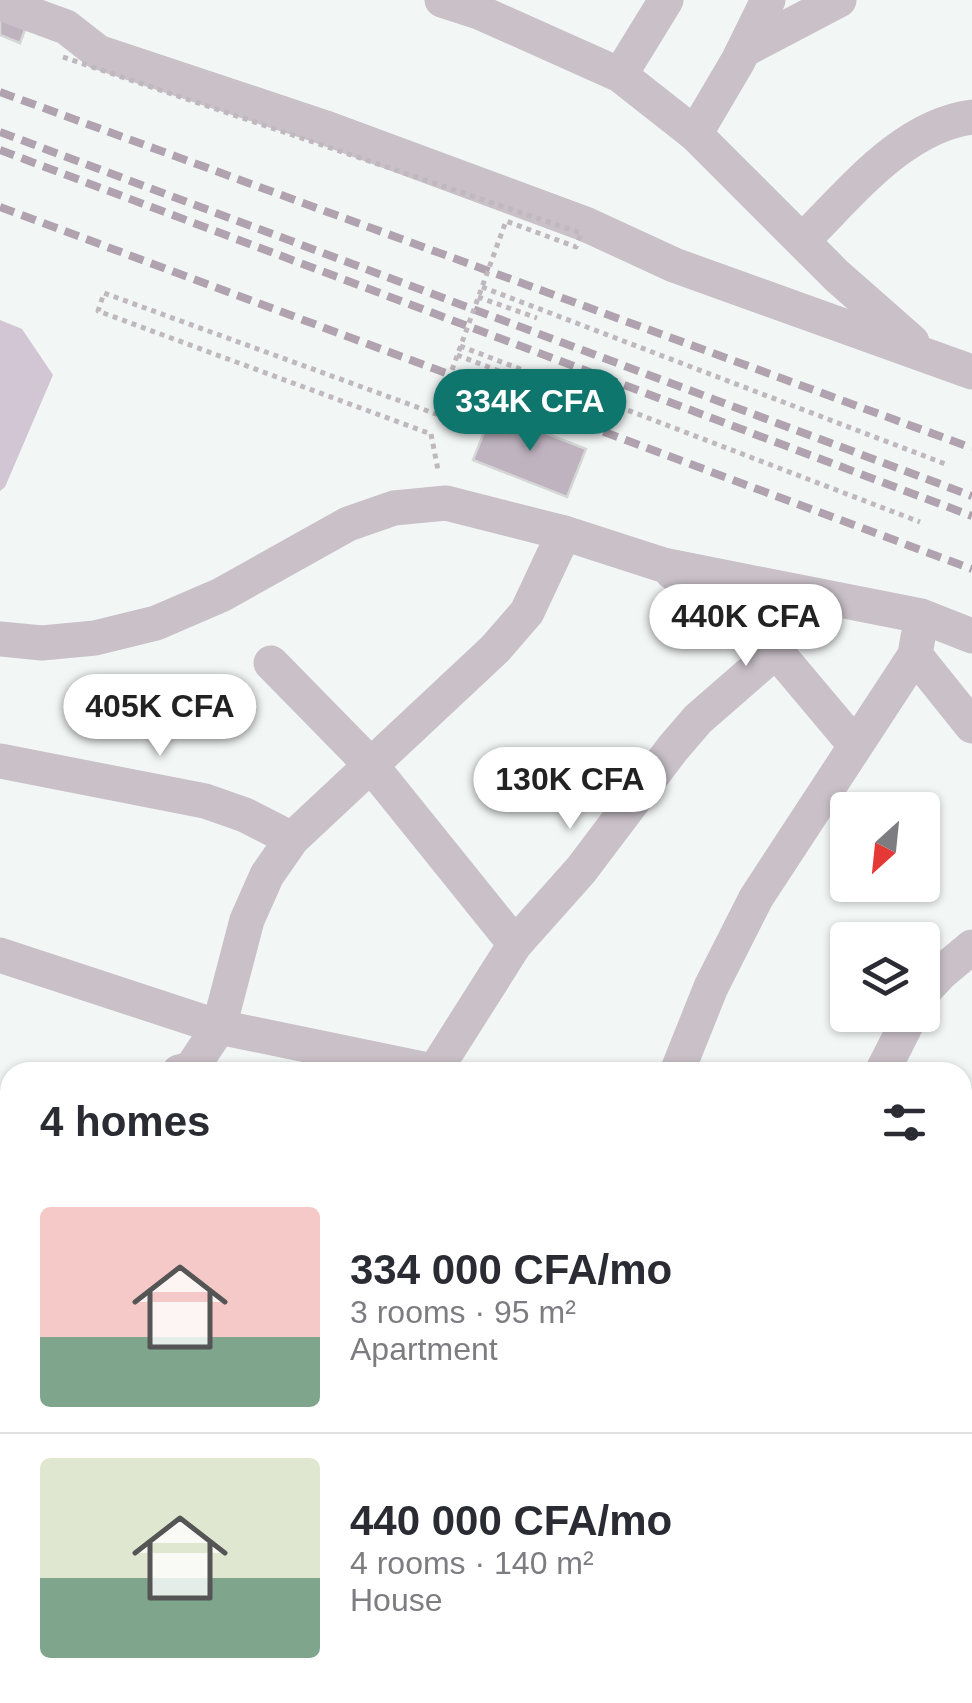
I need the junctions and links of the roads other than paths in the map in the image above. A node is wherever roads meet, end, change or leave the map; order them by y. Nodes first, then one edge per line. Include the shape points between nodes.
1 (442, 0) edge
2 (666, 0) edge
3 (768, 0) edge
4 (839, 0) edge
5 (0, 3) edge
6 (482, 6) edge
7 (70, 28) edge
8 (744, 50) junction
9 (620, 75) junction
10 (972, 117) edge
11 (695, 134) junction
12 (802, 240) junction
13 (928, 356) junction
14 (972, 372) edge
15 (564, 533) junction
16 (664, 566) junction
17 (920, 616) junction
18 (972, 636) edge
19 (0, 640) edge
20 (776, 651) junction
21 (915, 655) junction
22 (271, 663) dead end
23 (972, 726) edge
24 (855, 745) junction
25 (0, 761) edge
26 (370, 764) junction
27 (292, 839) junction
28 (515, 944) junction
29 (972, 947) edge
30 (0, 955) edge
31 (940, 974) edge
32 (219, 1028) junction
33 (902, 1032) edge
34 (194, 1062) edge
35 (387, 1062) edge
36 (442, 1062) edge
37 (682, 1062) edge
38 (887, 1062) edge

1 - 6 street
2 - 9 street
3 - 8 street
4 - 8 street
5 - 7 street
6 - 9 street
7 - 13 street via 98,52 323,127
8 - 11 street
9 - 11 street
10 - 12 street via 942,124 890,156
11 - 12 street
12 - 13 street
13 - 14 street
15 - 16 street
15 - 19 street via 446,503 394,508 348,524 156,623 95,638
15 - 26 street via 527,612
16 - 17 street
16 - 20 street
17 - 18 street
17 - 21 street
20 - 24 street
20 - 28 street via 698,719 582,870
21 - 23 street
21 - 24 street
22 - 26 street
24 - 37 street via 756,898 710,987
25 - 27 street via 205,801
26 - 27 street
26 - 28 street
27 - 32 street via 247,920
28 - 36 street
29 - 31 street
30 - 32 street
32 - 34 street
32 - 35 street
33 - 38 street

